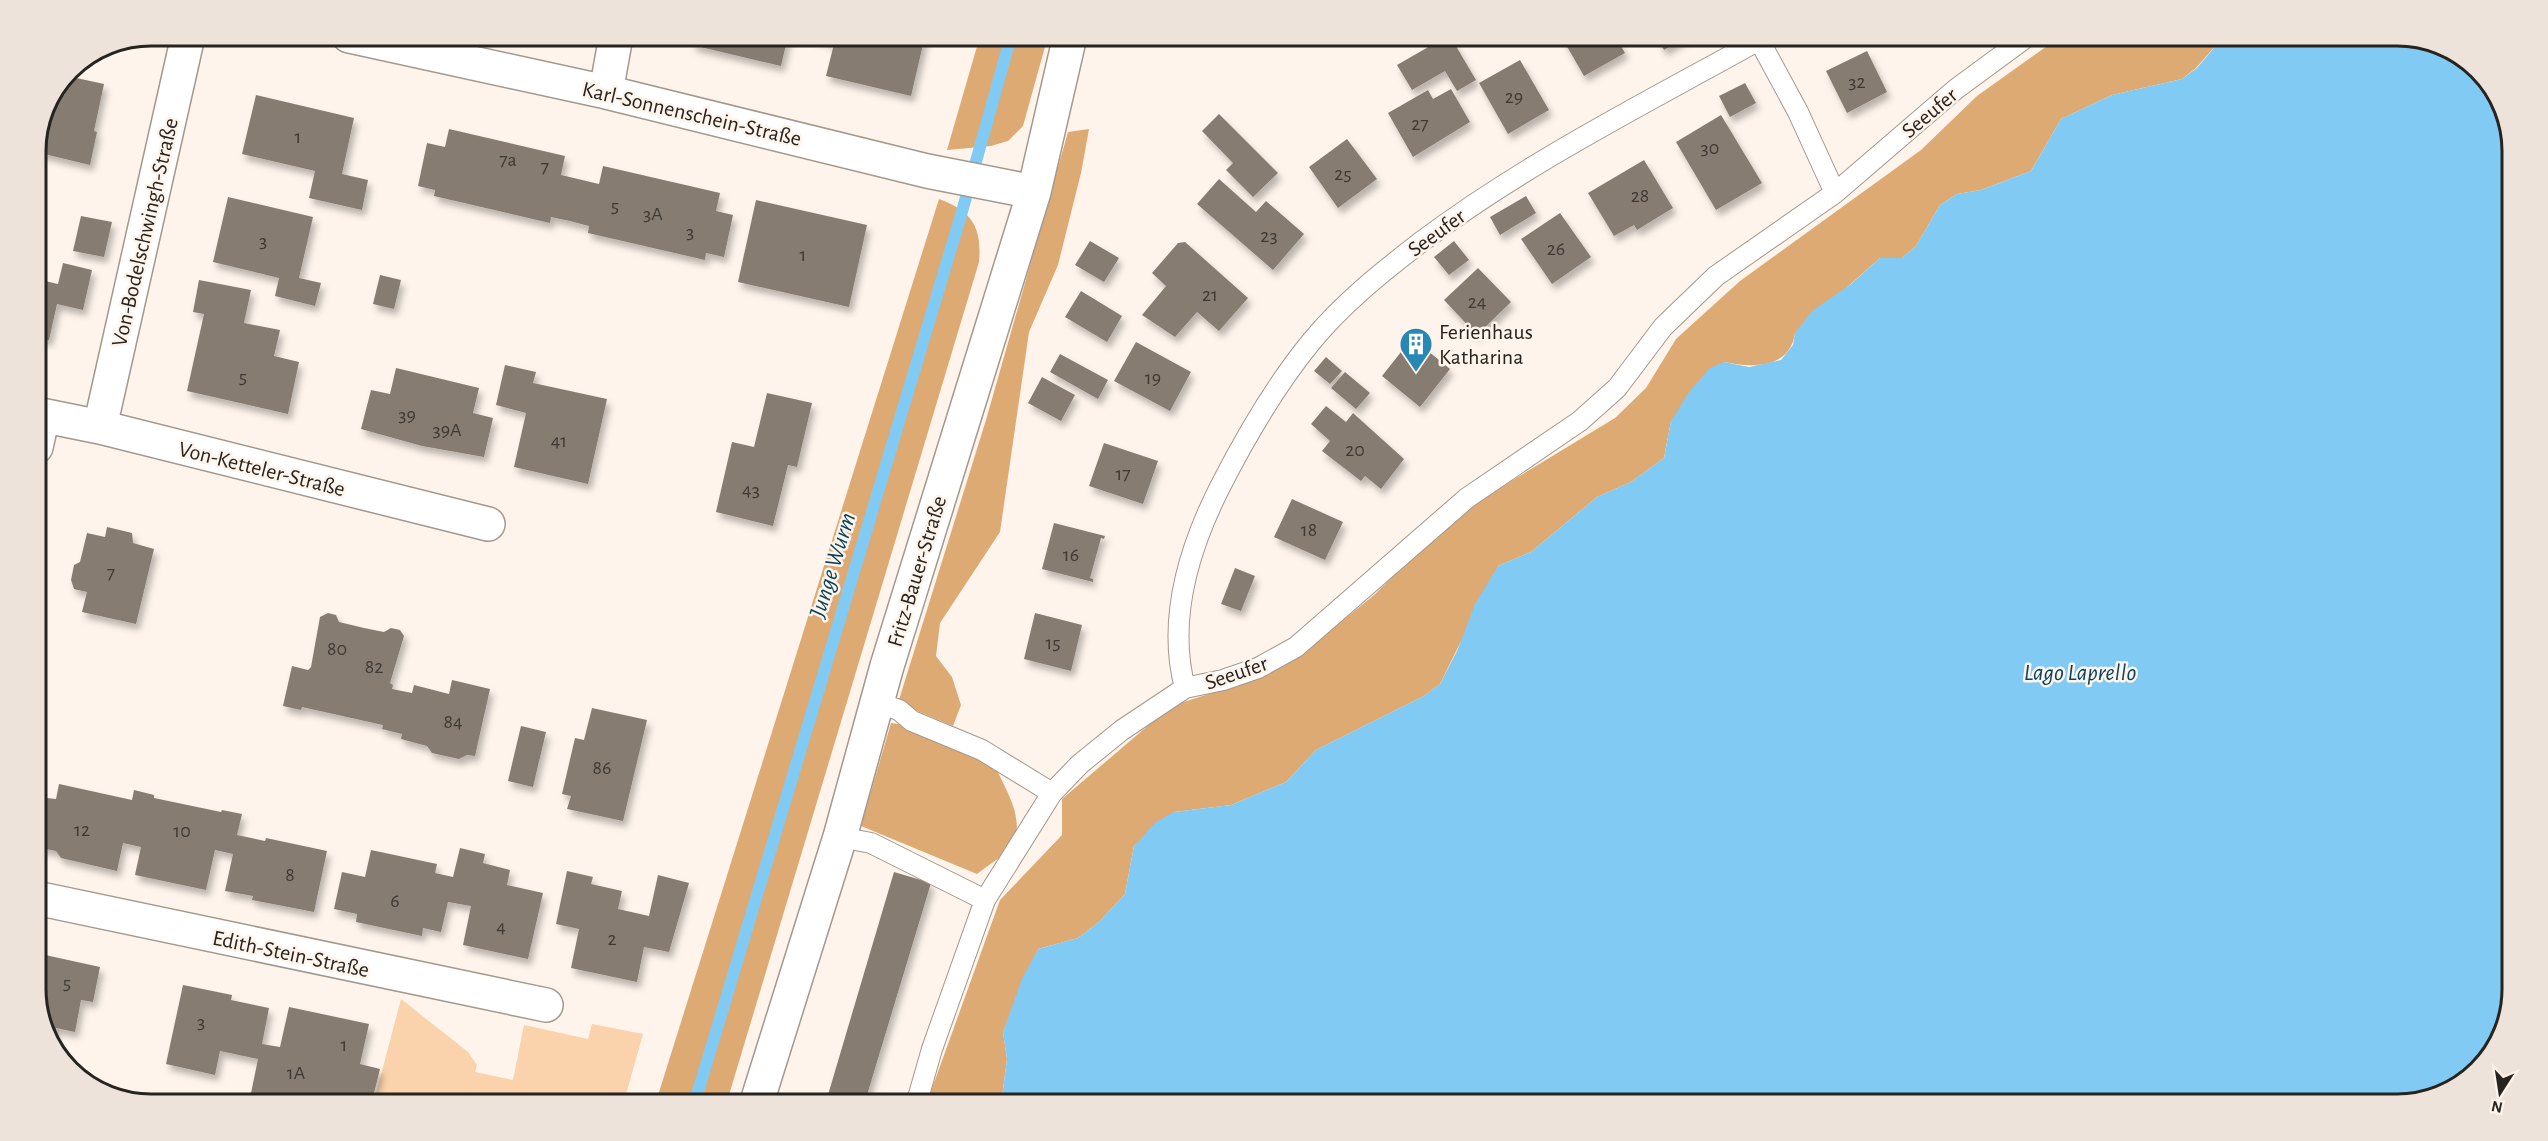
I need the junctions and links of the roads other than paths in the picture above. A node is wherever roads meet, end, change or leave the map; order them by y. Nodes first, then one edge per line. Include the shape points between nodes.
1 (186, 46) edge
2 (395, 46) edge
3 (614, 46) edge
4 (1068, 46) edge
5 (1748, 46) edge
6 (1762, 46) edge
7 (2014, 46) edge
8 (606, 92) junction
9 (1034, 192) junction
10 (1835, 193) junction
11 (47, 416) edge
12 (100, 427) junction
13 (488, 524) dead end
14 (1185, 688) junction
15 (879, 703) junction
16 (1053, 793) junction
17 (840, 837) junction
18 (47, 900) edge
19 (985, 900) junction
20 (546, 1005) dead end
21 (759, 1094) edge
22 (919, 1094) edge

1 - 12 street, Von-Bodelschwingh-Straße
2 - 8 street, Karl-Sonnenschein-Straße
3 - 8 street
4 - 9 street, Fritz-Bauer-Straße
5 - 14 lane, Seeufer via 1523,172 1453,219 1361,291 1312,341 1271,398 1215,499 1194,547 1180,607 1178,664
6 - 10 lane, Seeufer
7 - 10 lane, Seeufer via 1956,89
8 - 9 street, Karl-Sonnenschein-Straße via 927,171
9 - 15 street, Fritz-Bauer-Straße
10 - 14 lane, Seeufer via 1716,276 1663,327 1617,388 1580,421 1467,498 1296,647 1258,668
11 - 12 street, Von-Ketteler-Straße
12 - 13 street, Von-Ketteler-Straße
14 - 16 lane, Seeufer via 1122,730 1080,764
15 - 16 lane via 982,750
15 - 17 street, Fritz-Bauer-Straße
16 - 19 lane, Seeufer
17 - 19 lane via 871,843
17 - 21 street, Fritz-Bauer-Straße
18 - 20 street, Edith-Stein-Straße
19 - 22 lane, Seeufer

